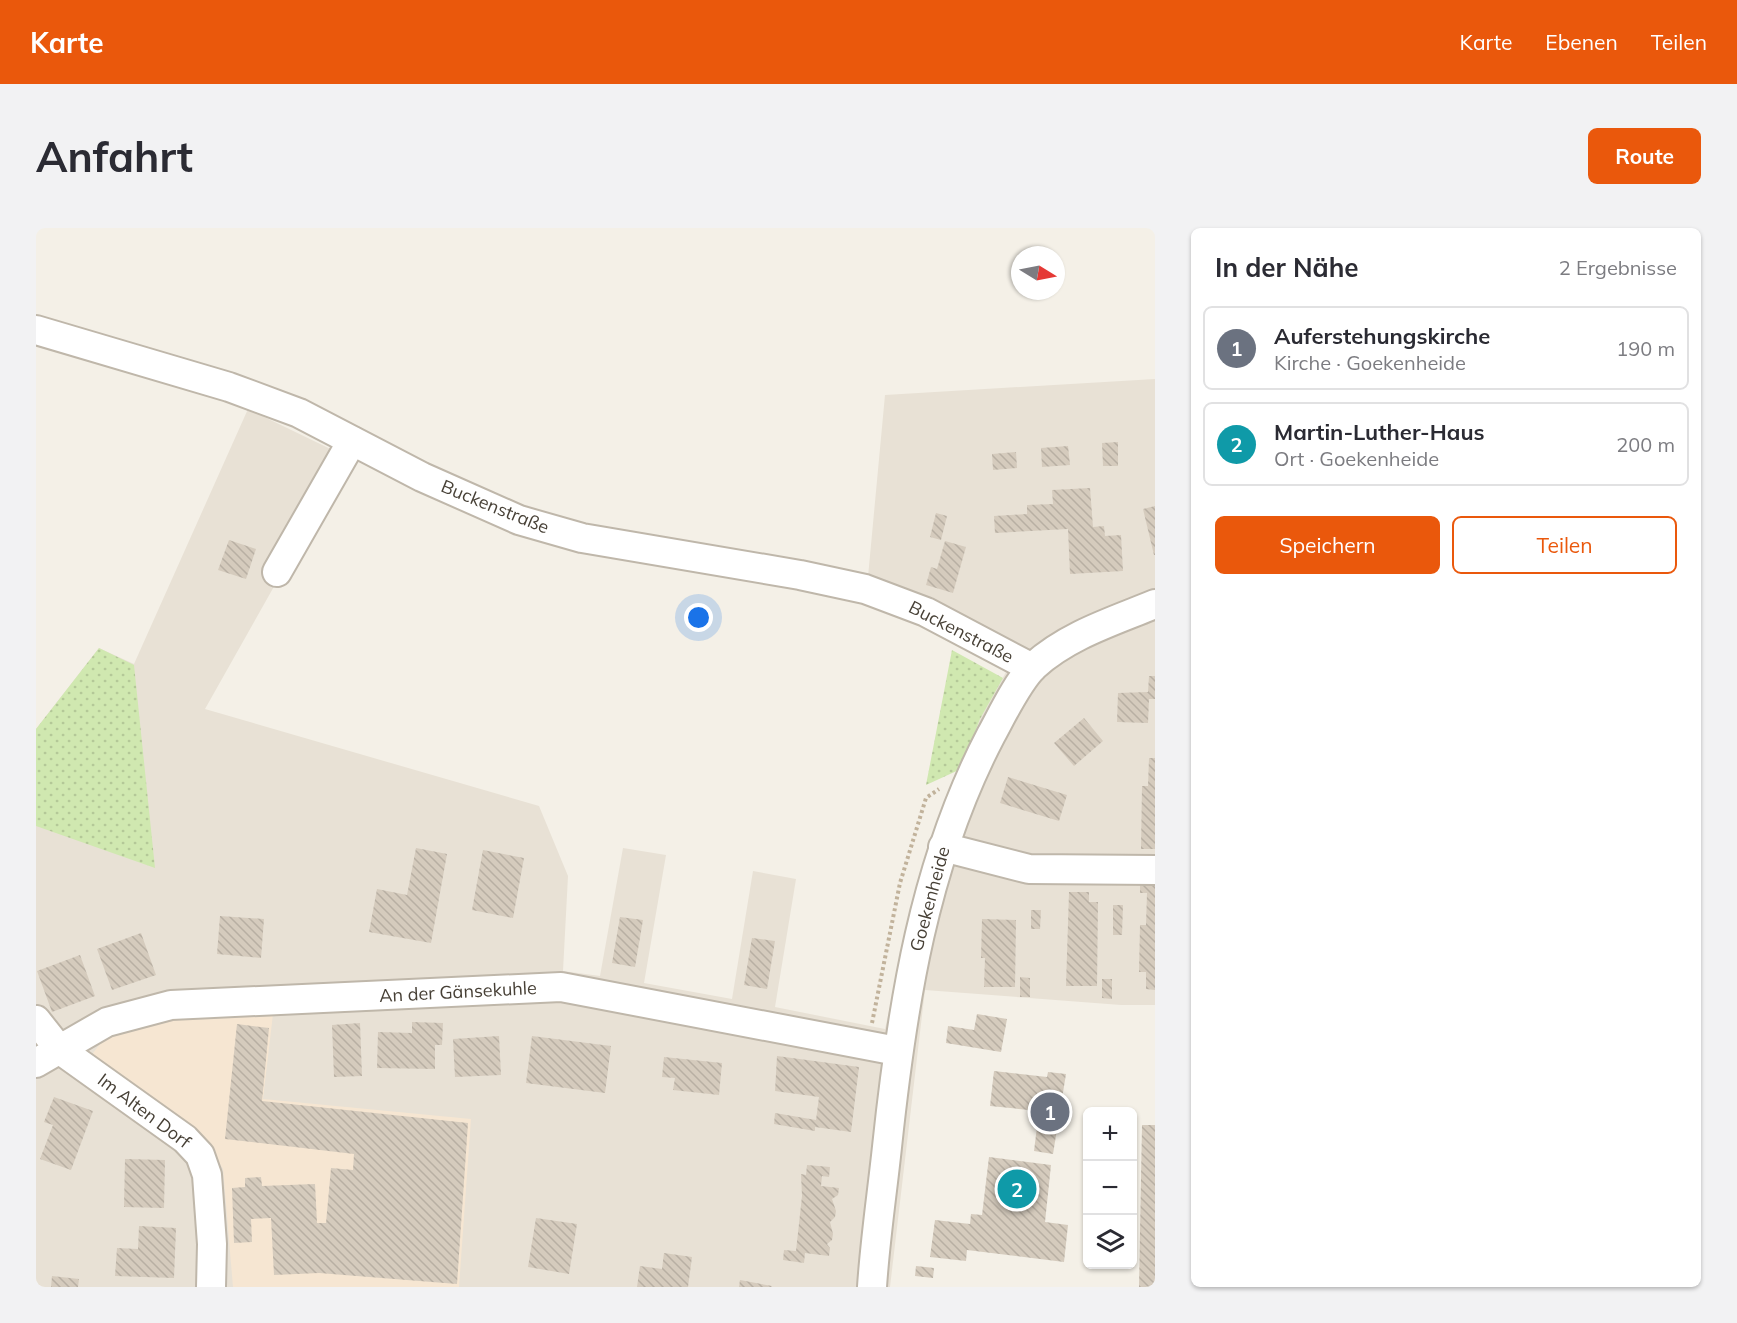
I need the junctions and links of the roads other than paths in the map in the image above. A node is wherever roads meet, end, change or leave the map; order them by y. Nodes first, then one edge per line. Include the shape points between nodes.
1 (36, 330) edge
2 (352, 441) junction
3 (277, 572) dead end
4 (1155, 604) edge
5 (1032, 668) junction
6 (943, 847) junction
7 (1155, 870) edge
8 (36, 1020) edge
9 (897, 1052) junction
10 (48, 1056) edge
11 (211, 1287) edge
12 (872, 1287) edge

1 - 2 street, Buckenstraße via 229,387 299,413
2 - 3 street
2 - 5 street, Buckenstraße via 519,520 582,538 865,590 926,612
4 - 5 street, Goekenheide via 1075,638
5 - 6 street, Goekenheide via 975,766
6 - 7 street via 1029,869
6 - 9 street, Goekenheide via 916,947
8 - 10 street
9 - 10 street, An der Gänsekuhle via 561,987 171,1005 107,1022
9 - 12 street, Goekenheide
10 - 11 street, Im Alten Dorf via 185,1139 200,1155 210,1196

